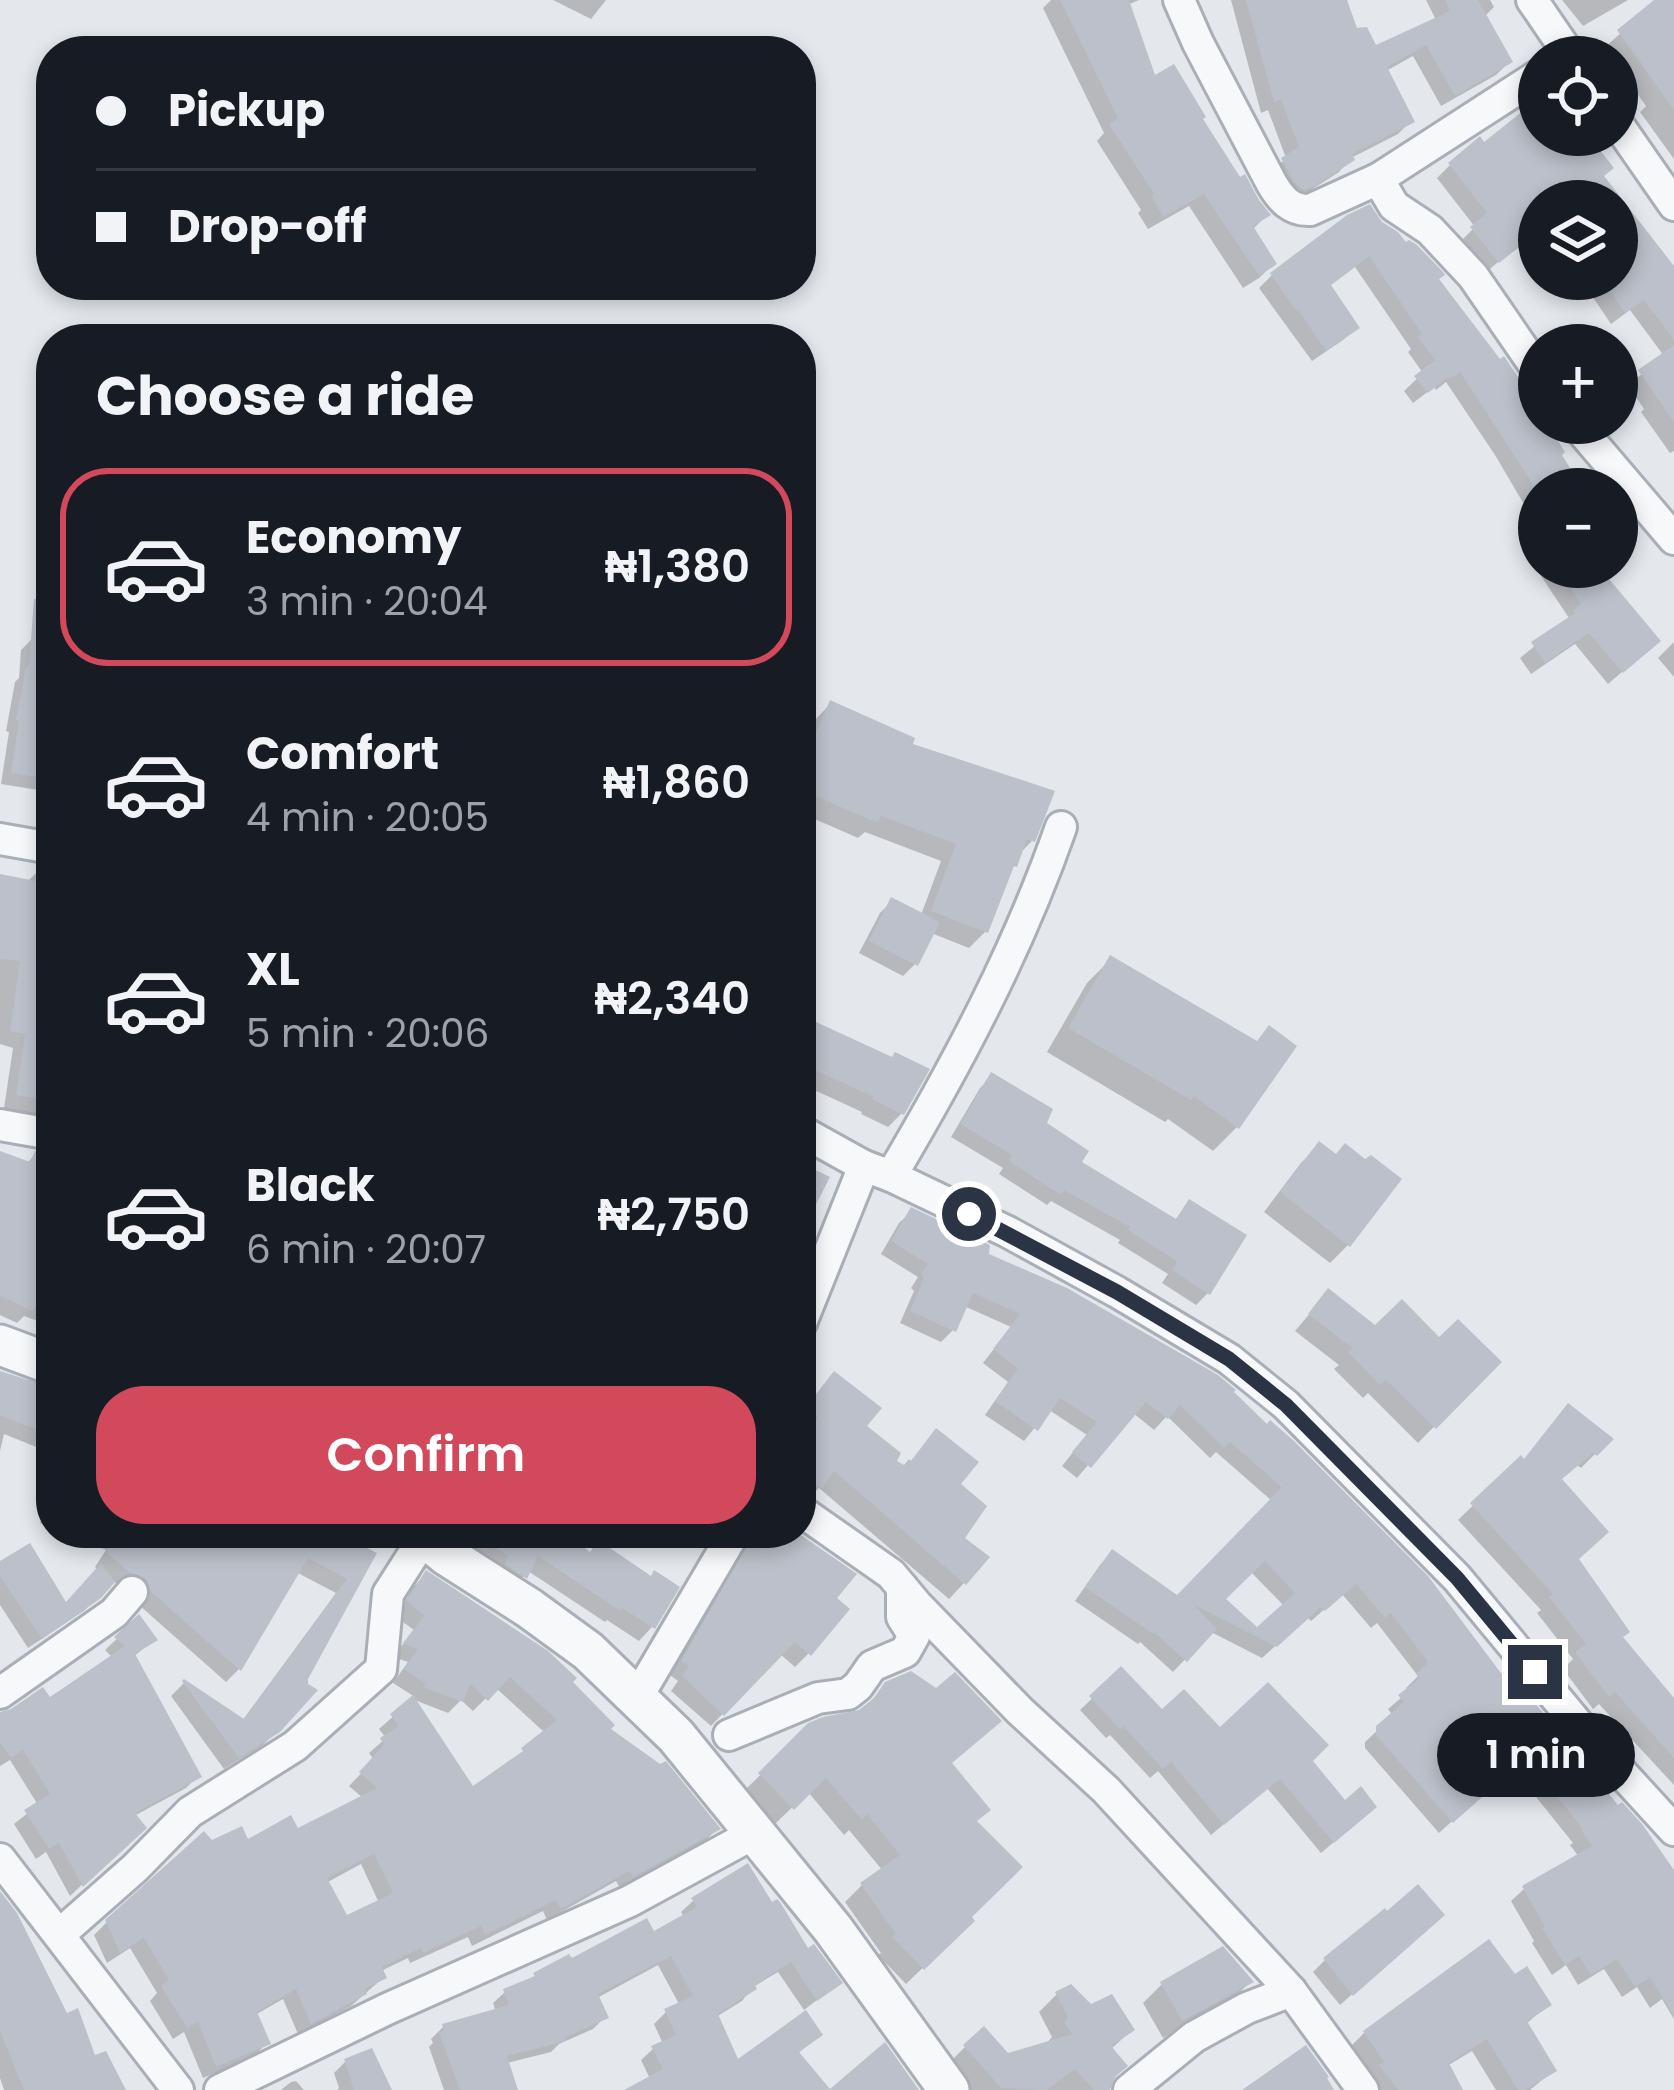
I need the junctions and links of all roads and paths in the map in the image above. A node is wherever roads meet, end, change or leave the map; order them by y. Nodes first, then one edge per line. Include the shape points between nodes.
1 (1179, 0) edge
2 (1532, 0) edge
3 (1556, 36) edge
4 (1518, 89) edge
5 (1638, 153) edge
6 (1378, 179) junction
7 (1674, 205) edge
8 (1518, 342) edge
9 (1593, 444) edge
10 (1674, 539) edge
11 (1060, 826) dead end
12 (0, 839) edge
13 (36, 845) edge
14 (0, 1125) edge
15 (36, 1131) edge
16 (816, 1140) edge
17 (878, 1171) junction
18 (816, 1293) edge
19 (0, 1345) edge
20 (36, 1358) edge
21 (816, 1522) edge
22 (414, 1548) edge
23 (438, 1548) edge
24 (725, 1548) edge
25 (902, 1587) junction
26 (132, 1592) dead end
27 (0, 1693) edge
28 (638, 1696) junction
29 (729, 1735) dead end
30 (1674, 1830) edge
31 (753, 1834) junction
32 (0, 1859) edge
33 (60, 1934) junction
34 (1291, 1991) junction
35 (178, 2090) edge
36 (220, 2090) edge
37 (950, 2090) edge
38 (1129, 2090) edge
39 (1363, 2090) edge

1 - 6 street via 1280,197 1310,210
2 - 3 street
4 - 6 street
5 - 7 street
6 - 8 street via 1394,206 1430,230 1473,277
9 - 10 street
11 - 17 street via 949,1079
12 - 13 street
14 - 15 street
16 - 17 street
17 - 18 street
17 - 30 street via 1117,1292 1229,1359 1286,1405 1457,1578
19 - 20 street
21 - 25 street
22 - 33 street via 388,1594 381,1669 295,1746 190,1812
23 - 28 street
24 - 28 street
25 - 29 street via 902,1617 914,1636 905,1652 872,1666 848,1694
25 - 34 street via 1106,1790
26 - 27 street
28 - 31 street
31 - 36 street via 630,1901
31 - 37 street
32 - 33 street
33 - 35 street
34 - 38 street via 1194,2037
34 - 39 street

